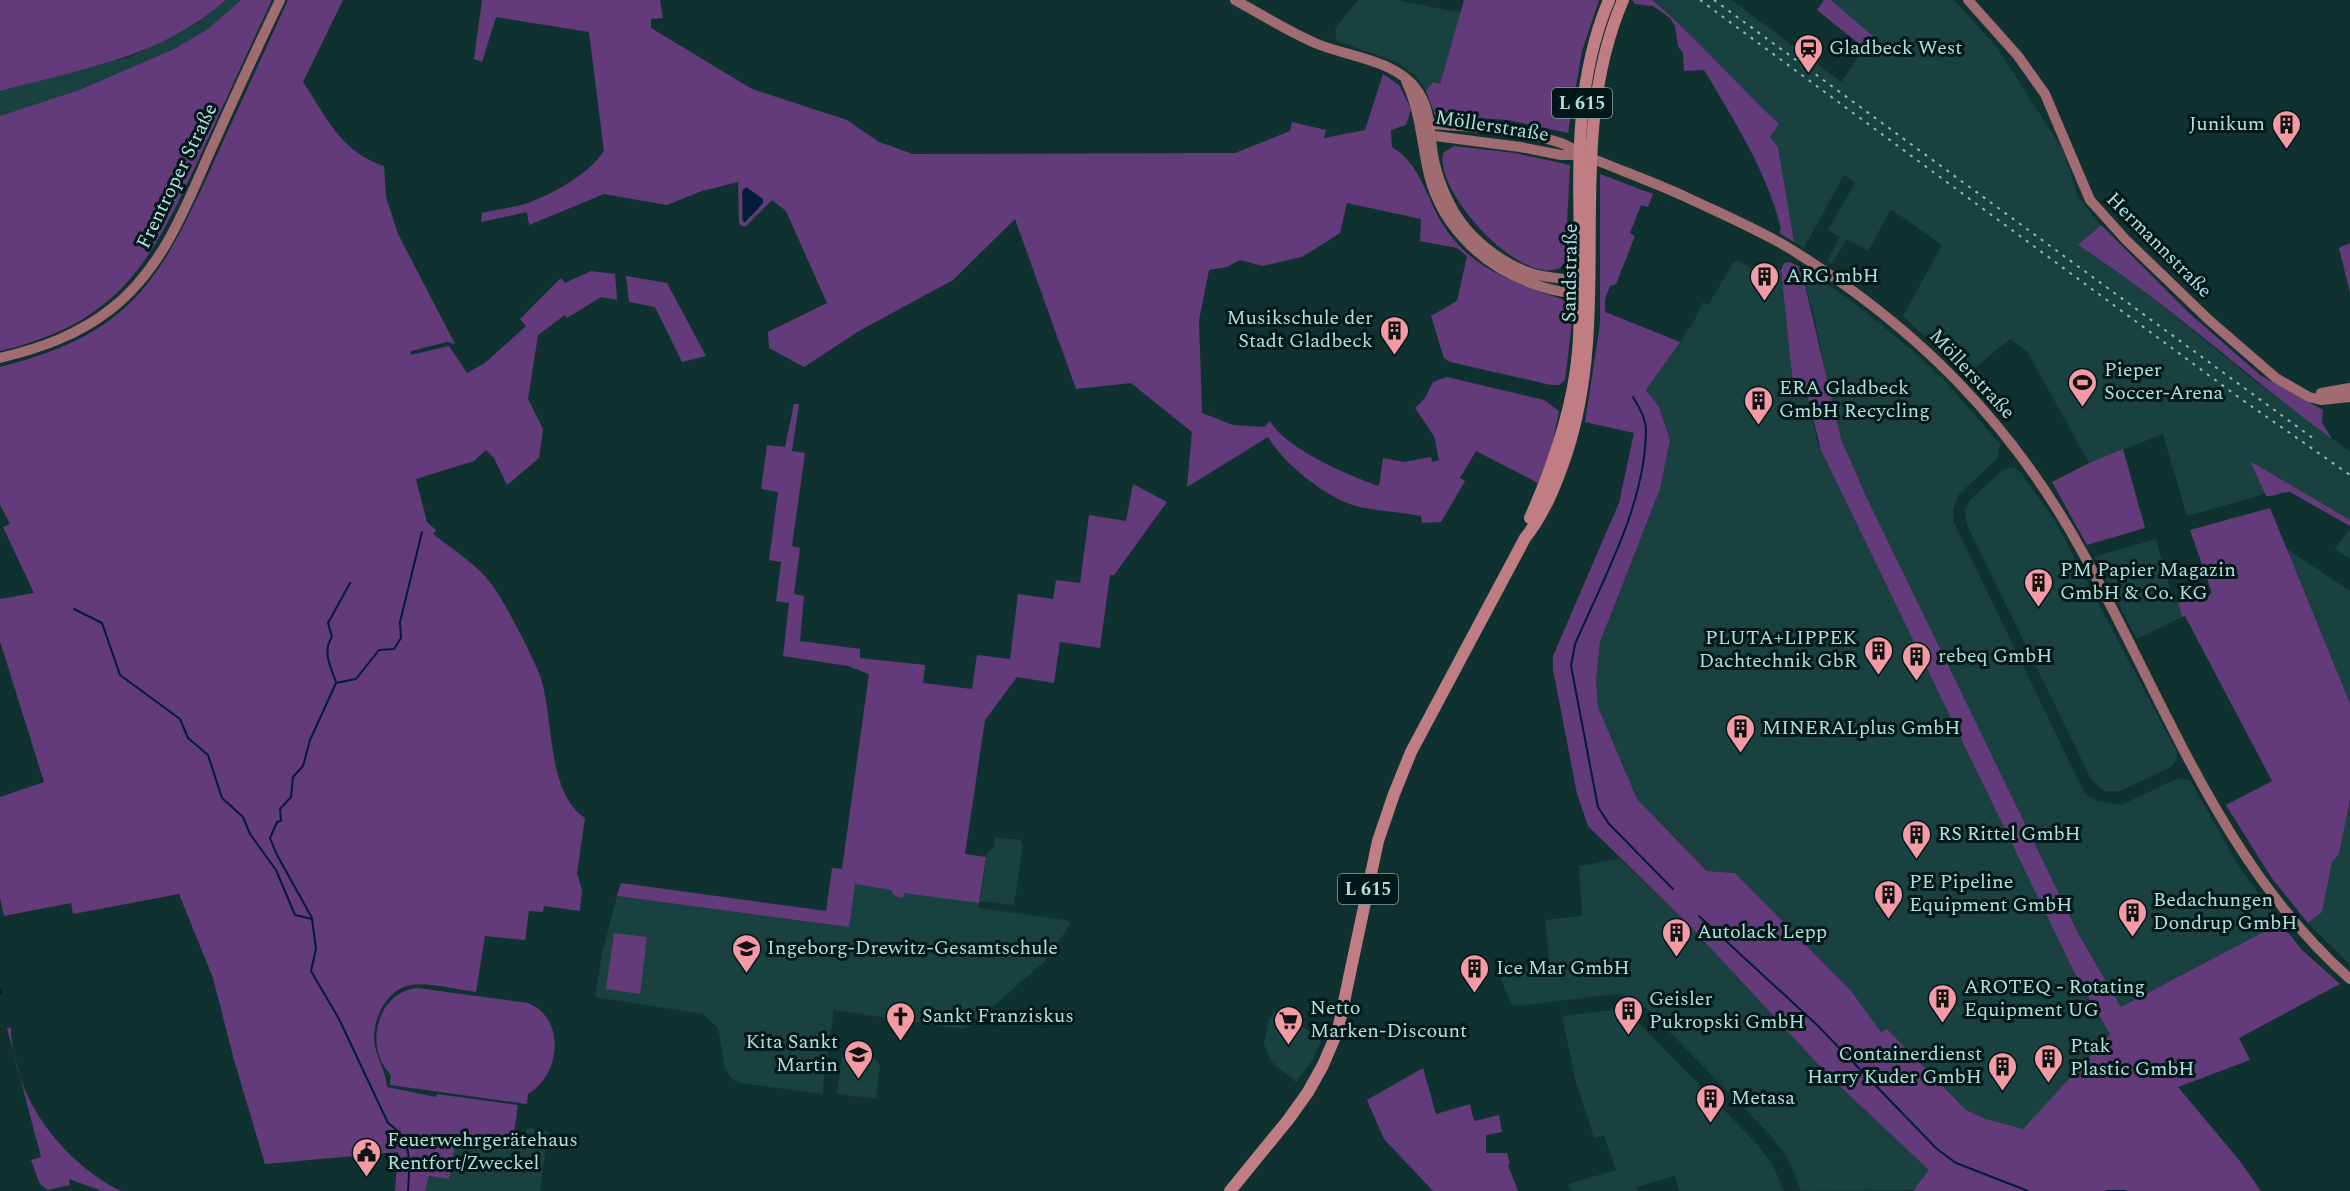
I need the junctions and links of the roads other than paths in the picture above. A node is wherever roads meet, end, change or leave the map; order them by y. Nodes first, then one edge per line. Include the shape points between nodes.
1 (280, 0) edge
2 (1235, 0) edge
3 (1609, 0) edge
4 (1623, 0) edge
5 (1968, 0) edge
6 (1427, 131) junction
7 (1584, 288) junction
8 (0, 358) edge
9 (2350, 388) edge
10 (2301, 392) junction
11 (2350, 397) edge
12 (2350, 979) edge
13 (1230, 1191) edge

1 - 8 main road, Frentroper Straße via 171,235 148,272 113,308 91,324 36,349
2 - 6 main road via 1315,43 1389,68 1406,81
3 - 7 main road, Sandstraße / L 615 via 1596,36 1582,102 1578,157
4 - 7 main road, Sandstraße / L 615 via 1598,80
5 - 10 main road, Hermannstraße via 2018,56 2045,94 2094,206 2238,347 2276,378
6 - 7 main road via 1441,183 1472,235 1516,267
6 - 12 main road, Möllerstraße via 1519,133 1563,143 1790,249 1890,317 1955,378 2017,450 2051,498 2242,850 2303,934
7 - 13 main road, Sandstraße / L 615 via 1578,354 1558,447 1525,538 1406,762 1378,841 1333,1043 1308,1092
9 - 10 main road, Hermannstraße via 2330,393
10 - 11 main road, Hermannstraße via 2321,400

